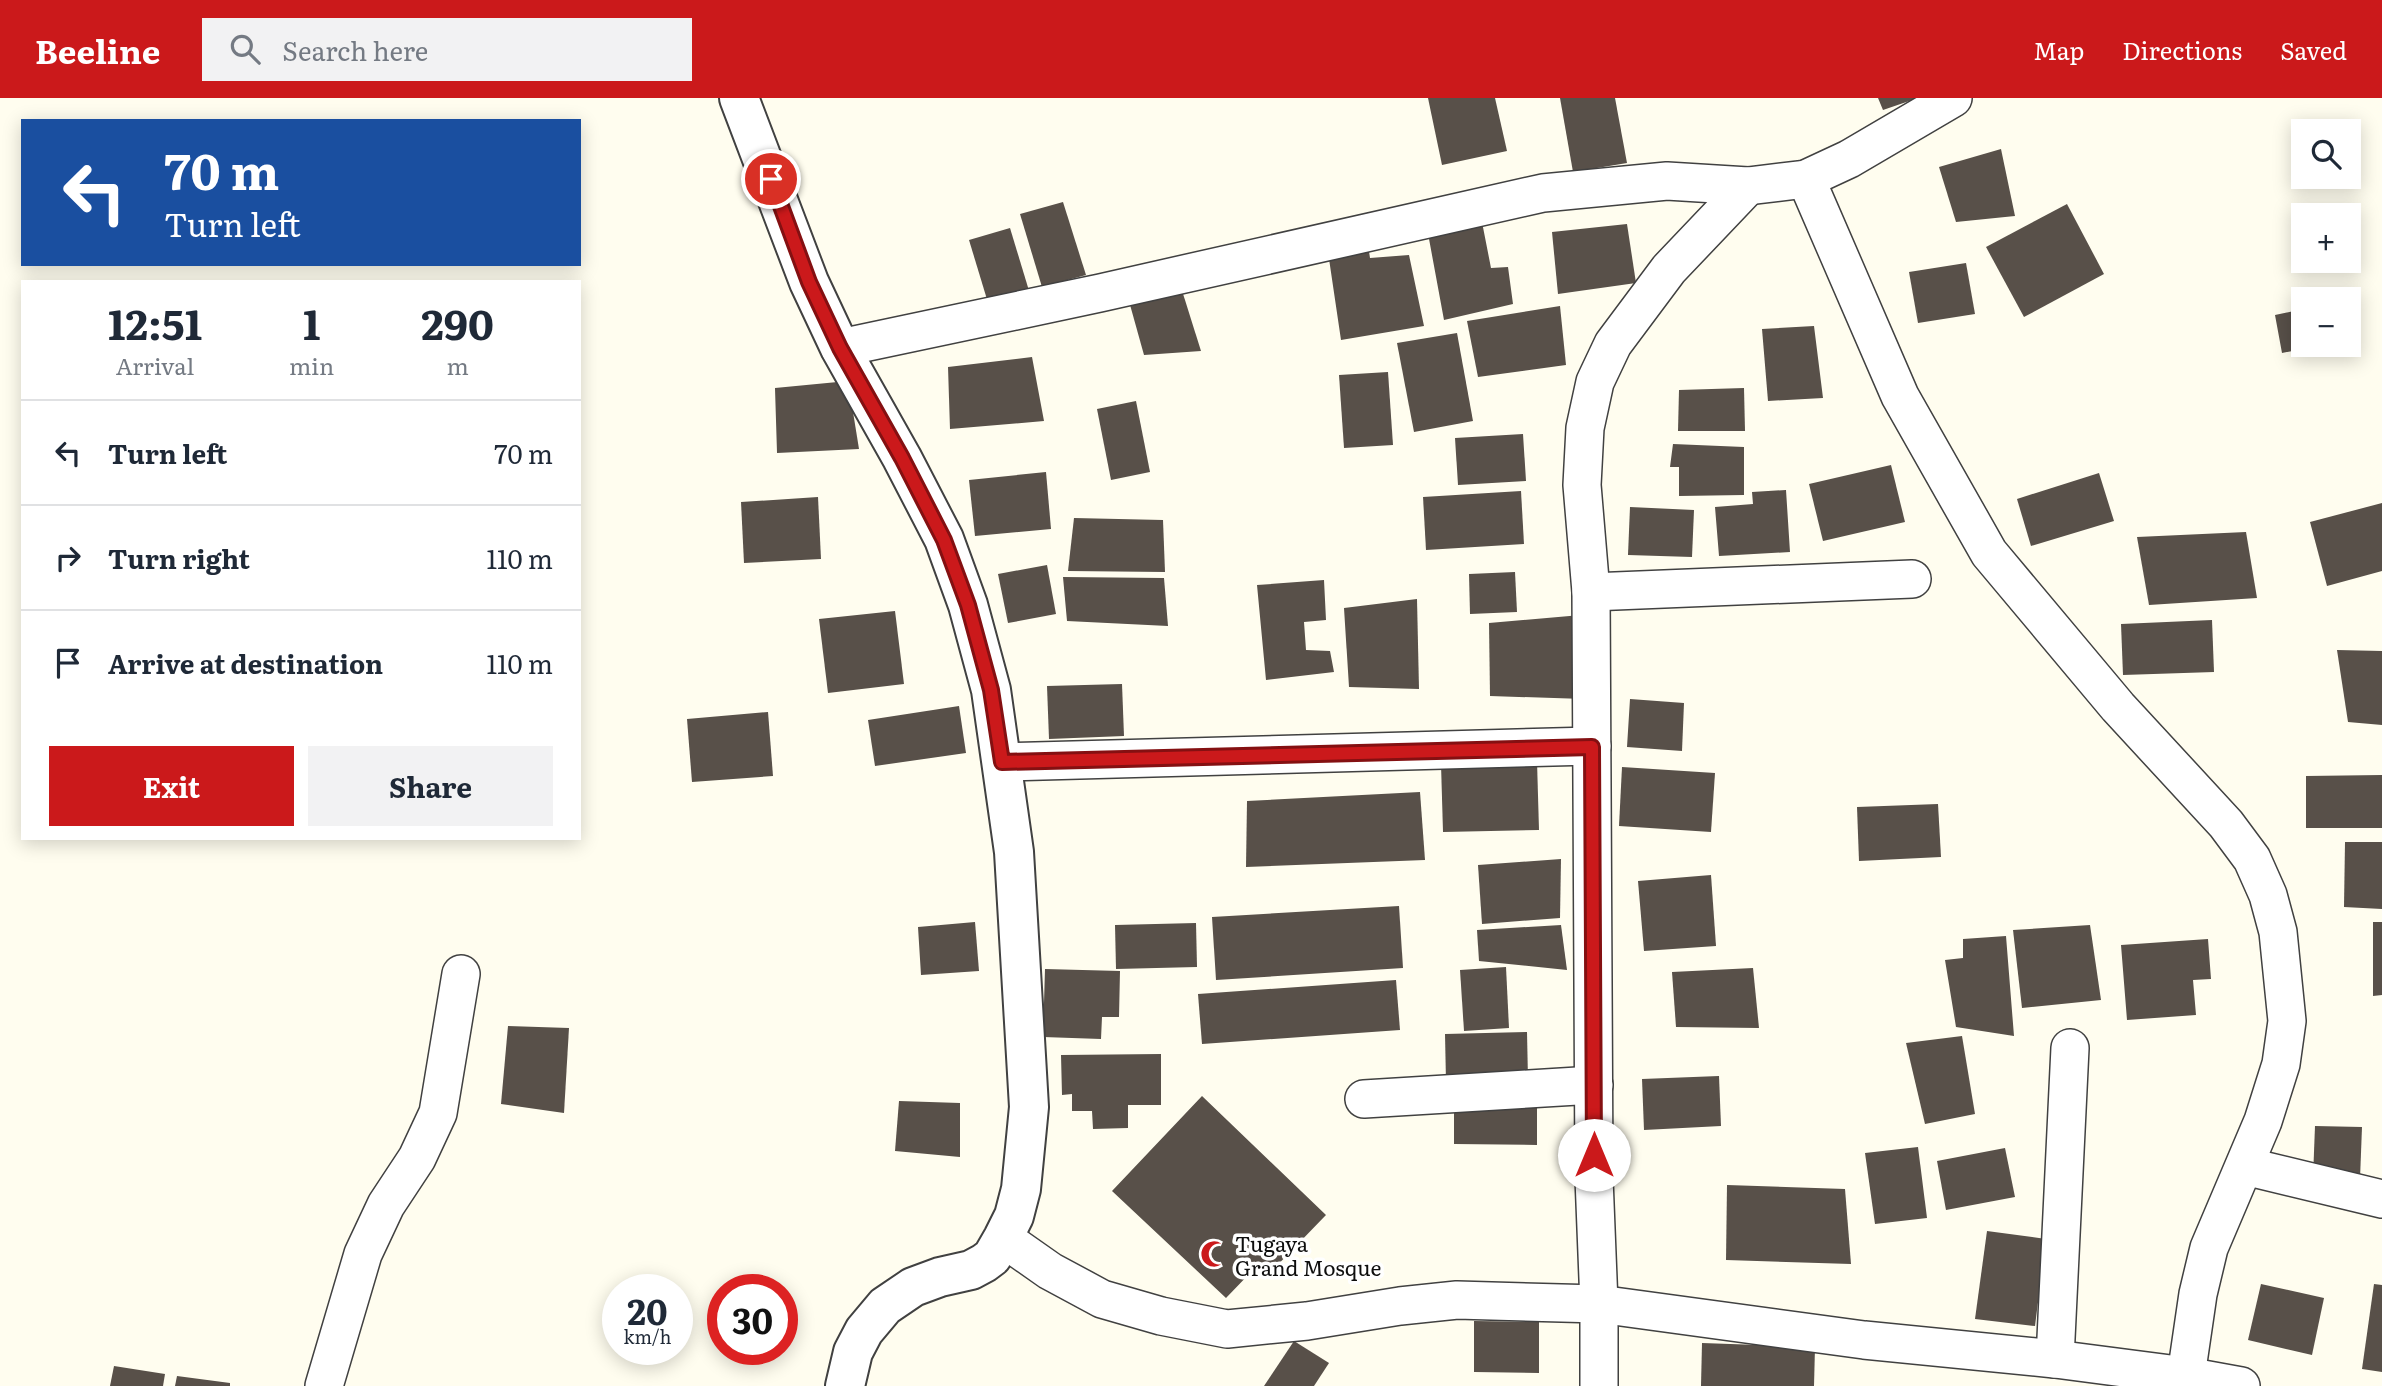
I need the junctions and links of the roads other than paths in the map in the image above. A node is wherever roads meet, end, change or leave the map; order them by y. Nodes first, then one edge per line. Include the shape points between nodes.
1 (739, 98) edge
2 (1953, 98) edge
3 (1806, 179) junction
4 (1748, 186) junction
5 (840, 348) junction
6 (1912, 579) dead end
7 (1591, 592) junction
8 (1592, 747) junction
9 (1002, 762) junction
10 (461, 974) dead end
11 (2070, 1048) dead end
12 (1594, 1085) junction
13 (1364, 1099) dead end
14 (2245, 1166) junction
15 (2382, 1199) edge
16 (1003, 1238) junction
17 (1599, 1304) junction
18 (2054, 1359) junction
19 (2186, 1376) junction
20 (324, 1386) edge
21 (845, 1386) edge
22 (1599, 1386) edge
23 (2241, 1386) edge

1 - 5 street via 809,282
2 - 3 street
3 - 4 street
3 - 14 street via 1900,396 1989,553 2118,707 2226,824 2263,883 2278,932 2287,1021 2281,1063
4 - 5 street via 1667,181 1543,193
4 - 7 street via 1669,269 1613,344 1595,382 1585,428 1582,485
5 - 9 street via 944,540 988,678
6 - 7 street
7 - 8 street
8 - 9 street
8 - 12 street
9 - 16 street via 1014,852 1029,1107 1021,1189
10 - 20 street via 438,1114 363,1254
11 - 18 street
12 - 13 street
12 - 17 street
14 - 15 street
14 - 19 street via 2209,1248
16 - 17 street via 1102,1299 1227,1329 1457,1300
16 - 21 street via 992,1256 978,1266 914,1287 885,1306 853,1352
17 - 18 street via 1864,1340
17 - 22 street
18 - 19 street
19 - 23 street

